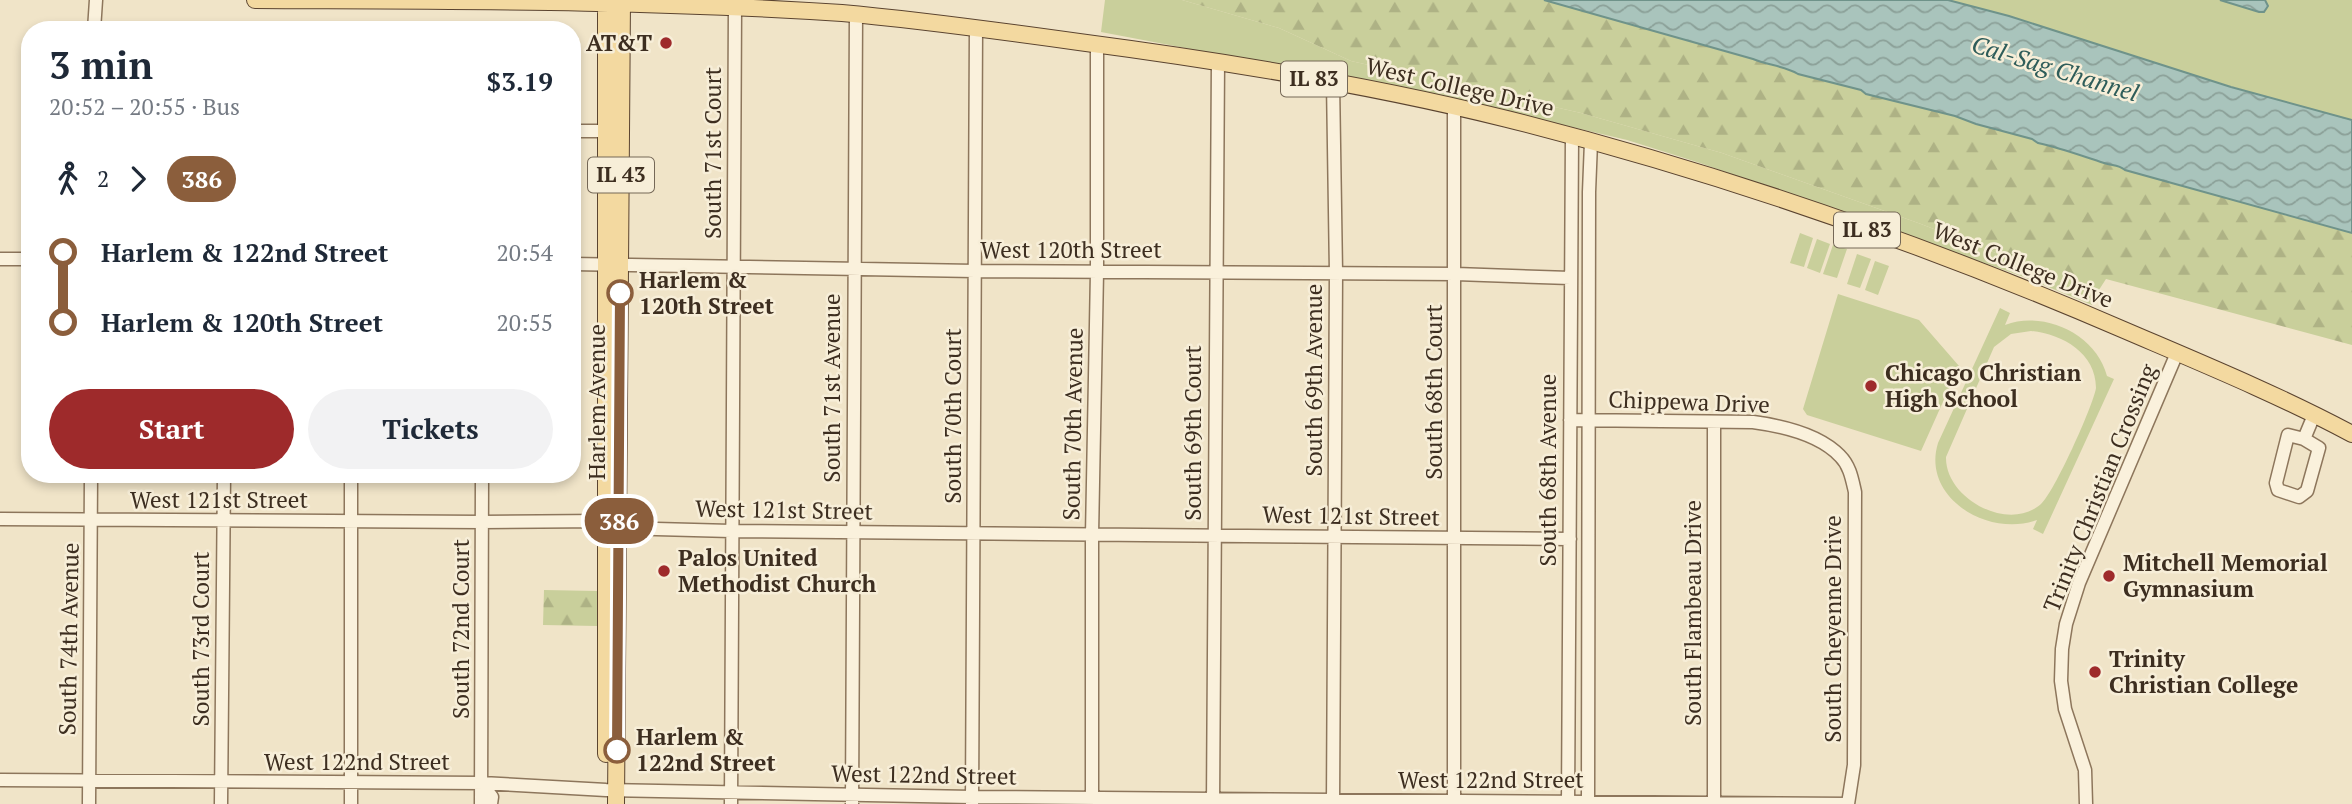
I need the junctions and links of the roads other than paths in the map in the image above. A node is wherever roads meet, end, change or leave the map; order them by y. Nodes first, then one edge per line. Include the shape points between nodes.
1 (96, 0) edge
2 (255, 0) edge
3 (498, 1) edge
4 (614, 1) edge
5 (735, 6) junction
6 (856, 14) junction
7 (95, 21) edge
8 (976, 28) junction
9 (1097, 44) junction
10 (1218, 61) junction
11 (1334, 82) junction
12 (1454, 107) junction
13 (581, 131) edge
14 (613, 131) junction
15 (1572, 136) junction
16 (1591, 142) junction
17 (21, 258) edge
18 (0, 259) edge
19 (581, 264) edge
20 (613, 265) junction
21 (733, 268) junction
22 (853, 268) junction
23 (975, 271) junction
24 (1215, 271) junction
25 (1097, 272) junction
26 (1336, 272) junction
27 (1456, 274) junction
28 (1570, 278) junction
29 (2177, 353) junction
30 (2314, 415) junction
31 (1570, 420) junction
32 (1590, 421) junction
33 (1714, 422) junction
34 (2352, 434) edge
35 (2304, 439) junction
36 (1841, 456) joint
37 (91, 483) edge
38 (224, 483) edge
39 (351, 483) edge
40 (482, 483) edge
41 (0, 519) edge
42 (92, 520) junction
43 (223, 521) junction
44 (350, 521) junction
45 (482, 522) junction
46 (612, 524) junction
47 (732, 531) junction
48 (853, 533) junction
49 (974, 534) junction
50 (1092, 535) junction
51 (1214, 536) junction
52 (1334, 537) junction
53 (1454, 538) junction
54 (1570, 539) junction
55 (0, 780) edge
56 (89, 781) junction
57 (221, 782) junction
58 (352, 782) junction
59 (482, 783) junction
60 (611, 797) edge
61 (731, 798) edge
62 (852, 800) edge
63 (972, 800) edge
64 (1092, 800) edge
65 (1213, 802) edge
66 (1333, 802) edge
67 (1568, 802) edge
68 (1454, 803) edge
69 (1588, 803) edge
70 (89, 804) edge
71 (221, 804) edge
72 (351, 804) edge
73 (481, 804) edge
74 (491, 804) edge
75 (1714, 804) edge
76 (1848, 804) edge
77 (2086, 804) edge

1 - 7 street
2 - 3 main road, West College Drive / IL 83
3 - 4 main road, West College Drive / IL 83
4 - 5 main road, West College Drive / IL 83
4 - 14 main road, Harlem Avenue / IL 43
5 - 6 main road, West College Drive / IL 83
5 - 21 street, South 71st Court
6 - 8 main road, West College Drive / IL 83
6 - 22 street, South 71st Avenue
8 - 9 main road, West College Drive / IL 83
8 - 23 street, South 70th Court
9 - 10 main road, West College Drive / IL 83
9 - 25 street, South 70th Avenue
10 - 11 main road, West College Drive / IL 83
10 - 24 street, South 69th Court
11 - 12 main road, West College Drive / IL 83
11 - 26 street, South 69th Avenue
12 - 15 main road, West College Drive / IL 83
12 - 27 street, South 68th Court
13 - 14 street
14 - 20 main road, Harlem Avenue / IL 43
15 - 16 main road, West College Drive / IL 83
15 - 28 street, South 68th Avenue
16 - 29 main road, West College Drive / IL 83 via 1755,191 1916,247
16 - 32 street
17 - 18 street
19 - 20 street, West 120th Street
20 - 21 street, West 120th Street
20 - 46 main road, Harlem Avenue / IL 43
21 - 22 street, West 120th Street
21 - 47 street, South 71st Court
22 - 23 street, West 120th Street
22 - 48 street, South 71st Avenue
23 - 25 street, West 120th Street
23 - 49 street, South 70th Court
24 - 25 street, West 120th Street
24 - 26 street, West 120th Street
24 - 51 street, South 69th Court
25 - 50 street, South 70th Avenue
26 - 27 street, West 120th Street
26 - 52 street, South 69th Avenue
27 - 28 street, West 120th Street
27 - 53 street, South 68th Court
28 - 31 street, South 68th Avenue
29 - 30 main road, West College Drive / IL 83
29 - 77 street, Trinity Christian Crossing via 2079,583 2066,624 2061,681 2085,770
30 - 34 main road, West College Drive / IL 83
30 - 35 street
31 - 32 street, Chippewa Drive
31 - 54 street, South 68th Avenue
32 - 33 street, Chippewa Drive
32 - 69 street
33 - 36 street, Chippewa Drive via 1780,426
33 - 75 street, South Flambeau Drive
35 - 35 street via 2288,435 2276,483 2278,490 2299,497 2307,491 2319,447
36 - 76 street, South Cheyenne Drive via 1855,492 1854,765
37 - 42 street, South 74th Avenue
38 - 43 street, South 73rd Court
39 - 44 street
40 - 45 street, South 72nd Court
41 - 42 street, West 121st Street
42 - 43 street, West 121st Street
42 - 56 street, South 74th Avenue
43 - 44 street, West 121st Street
43 - 57 street, South 73rd Court
44 - 45 street, West 121st Street
44 - 58 street
45 - 46 street, West 121st Street
45 - 59 street, South 72nd Court
46 - 47 street, West 121st Street
46 - 60 main road, Harlem Avenue / IL 43
47 - 48 street, West 121st Street
47 - 61 street, South 71st Court
48 - 49 street, West 121st Street
48 - 62 street, South 71st Avenue
49 - 50 street, West 121st Street
49 - 63 street, South 70th Court
50 - 51 street, West 121st Street
50 - 64 street, South 70th Avenue
51 - 52 street, West 121st Street
51 - 65 street, South 69th Court
52 - 53 street, West 121st Street
52 - 66 street, South 69th Avenue
53 - 54 street, West 121st Street
53 - 68 street, South 68th Court
54 - 67 street, South 68th Avenue
55 - 56 street, West 122nd Street
56 - 57 street, West 122nd Street
56 - 70 street, South 74th Avenue
57 - 58 street, West 122nd Street
57 - 71 street, South 73rd Court
58 - 59 street, West 122nd Street
58 - 72 street
59 - 60 street, West 122nd Street
59 - 73 street, South 72nd Court
59 - 74 street, South 72nd Court via 492,797
60 - 61 street, West 122nd Street
61 - 62 street, West 122nd Street
62 - 63 street, West 122nd Street
63 - 64 street, West 122nd Street
64 - 65 street, West 122nd Street
65 - 66 street, West 122nd Street
66 - 68 street, West 122nd Street
67 - 68 street, West 122nd Street
67 - 69 street, West 122nd Street
69 - 75 street, West 122nd Street
75 - 76 street, West 122nd Street

